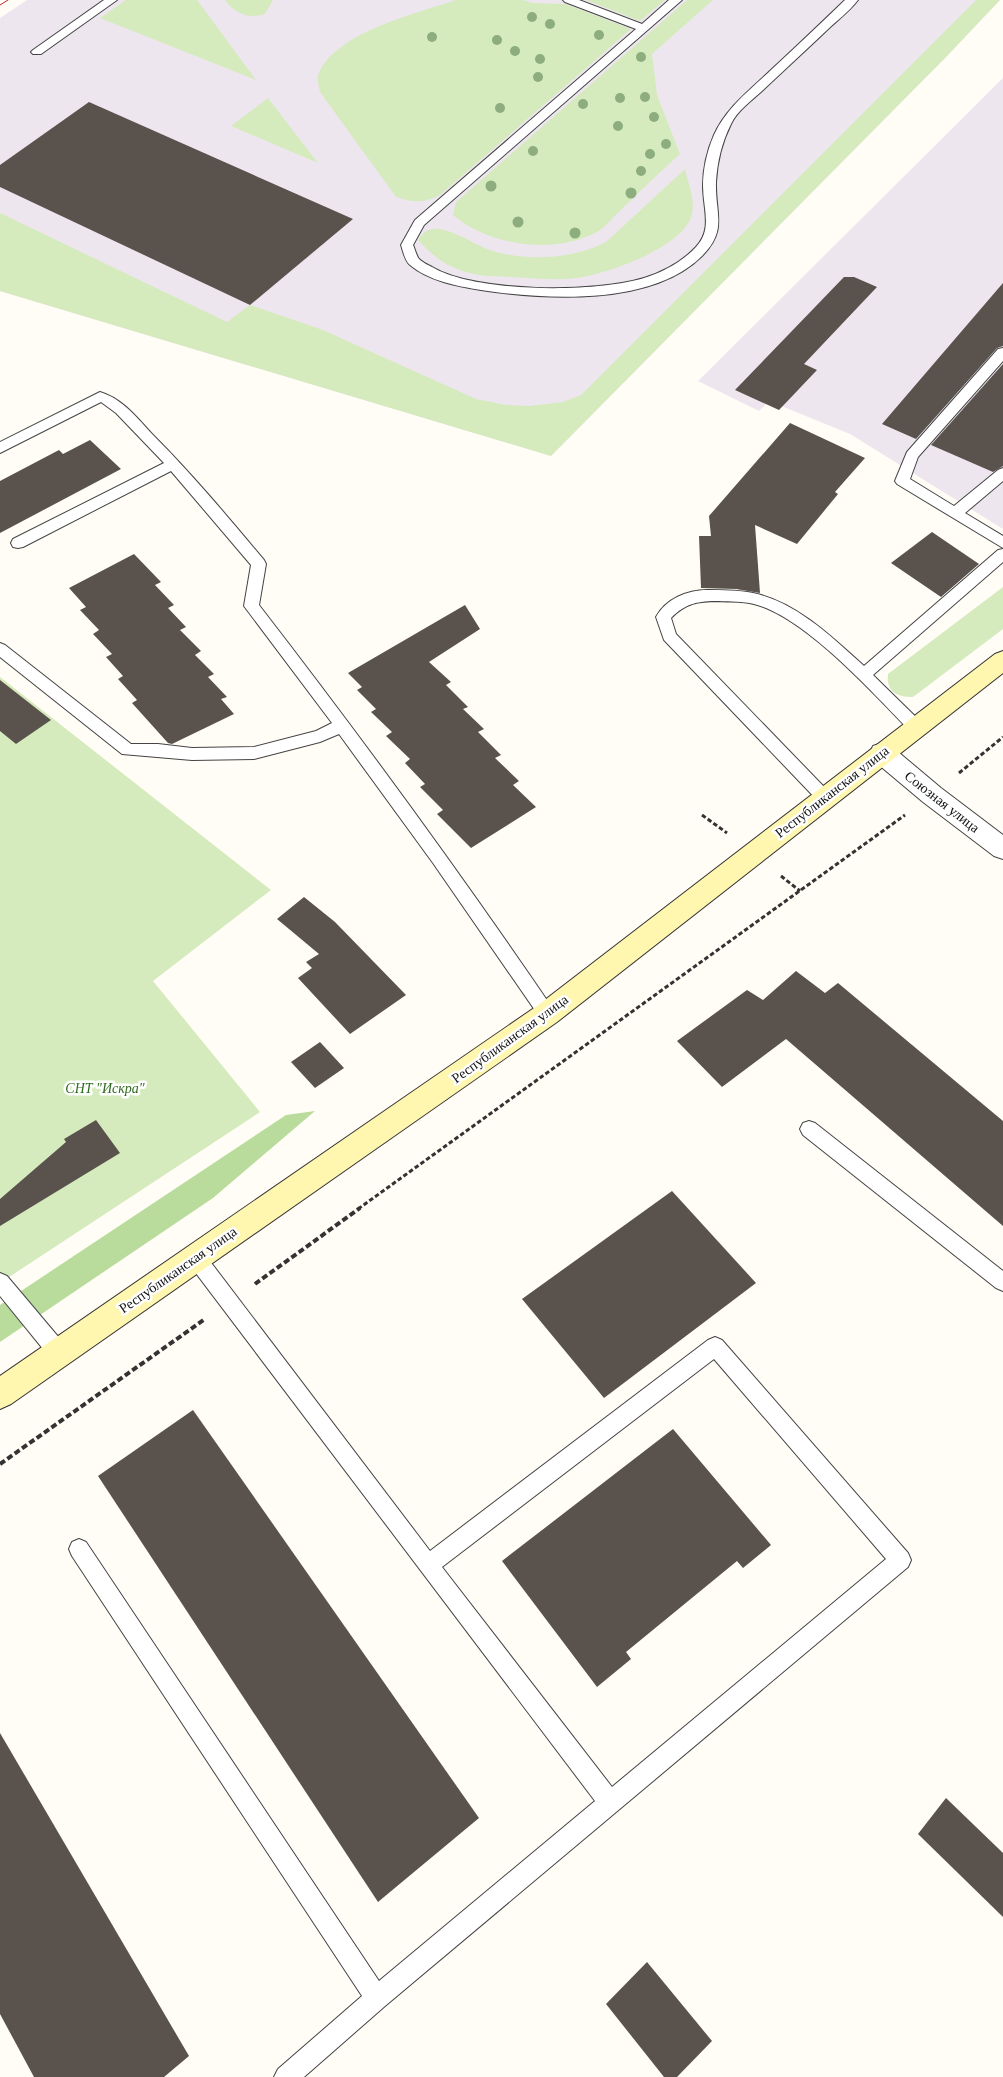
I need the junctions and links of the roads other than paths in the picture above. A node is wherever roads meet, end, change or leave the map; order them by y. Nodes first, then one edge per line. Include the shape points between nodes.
1 (111, 0) edge
2 (569, 0) edge
3 (676, 0) edge
4 (852, 0) edge
5 (643, 28) junction
6 (37, 52) dead end
7 (1003, 352) edge
8 (0, 448) edge
9 (174, 464) junction
10 (1003, 473) edge
11 (955, 513) junction
12 (18, 543) dead end
13 (1003, 543) edge
14 (1003, 554) edge
15 (0, 649) edge
16 (1003, 660) edge
17 (864, 675) junction
18 (343, 725) junction
19 (916, 728) junction
20 (882, 753) junction
21 (824, 798) junction
22 (1003, 849) edge
23 (547, 1014) junction
24 (810, 1129) dead end
25 (196, 1258) junction
26 (0, 1282) edge
27 (1003, 1282) edge
28 (59, 1352) junction
29 (0, 1394) edge
30 (79, 1549) dead end
31 (428, 1565) junction
32 (610, 1802) junction
33 (377, 1998) junction
34 (286, 2077) edge

1 - 6 lane
2 - 5 lane
3 - 5 lane
4 - 5 lane via 730,116 718,138 712,161 710,196 715,220 706,245 686,264 658,278 620,288 578,292 479,285 430,273 417,265 406,244 419,223
7 - 11 lane via 912,455 902,481
8 - 9 lane via 100,397 108,399 126,415
9 - 12 lane
9 - 18 lane via 259,564 251,606
10 - 11 lane
11 - 13 lane
14 - 17 lane
15 - 18 lane via 128,750 254,753 320,736
16 - 19 main road, Республиканская улица
17 - 19 lane
17 - 21 lane via 786,612 746,597 693,595 675,603 663,616 669,636
18 - 23 lane
19 - 20 main road, Республиканская улица
20 - 21 main road, Республиканская улица
20 - 22 street, Союзная улица
21 - 23 main road, Республиканская улица
23 - 25 main road, Республиканская улица
24 - 27 lane
25 - 28 main road, Республиканская улица
25 - 31 lane
26 - 28 lane
28 - 29 main road, Республиканская улица
30 - 33 lane
31 - 32 lane
31 - 32 lane via 715,1346 901,1560
32 - 33 lane
33 - 34 lane

